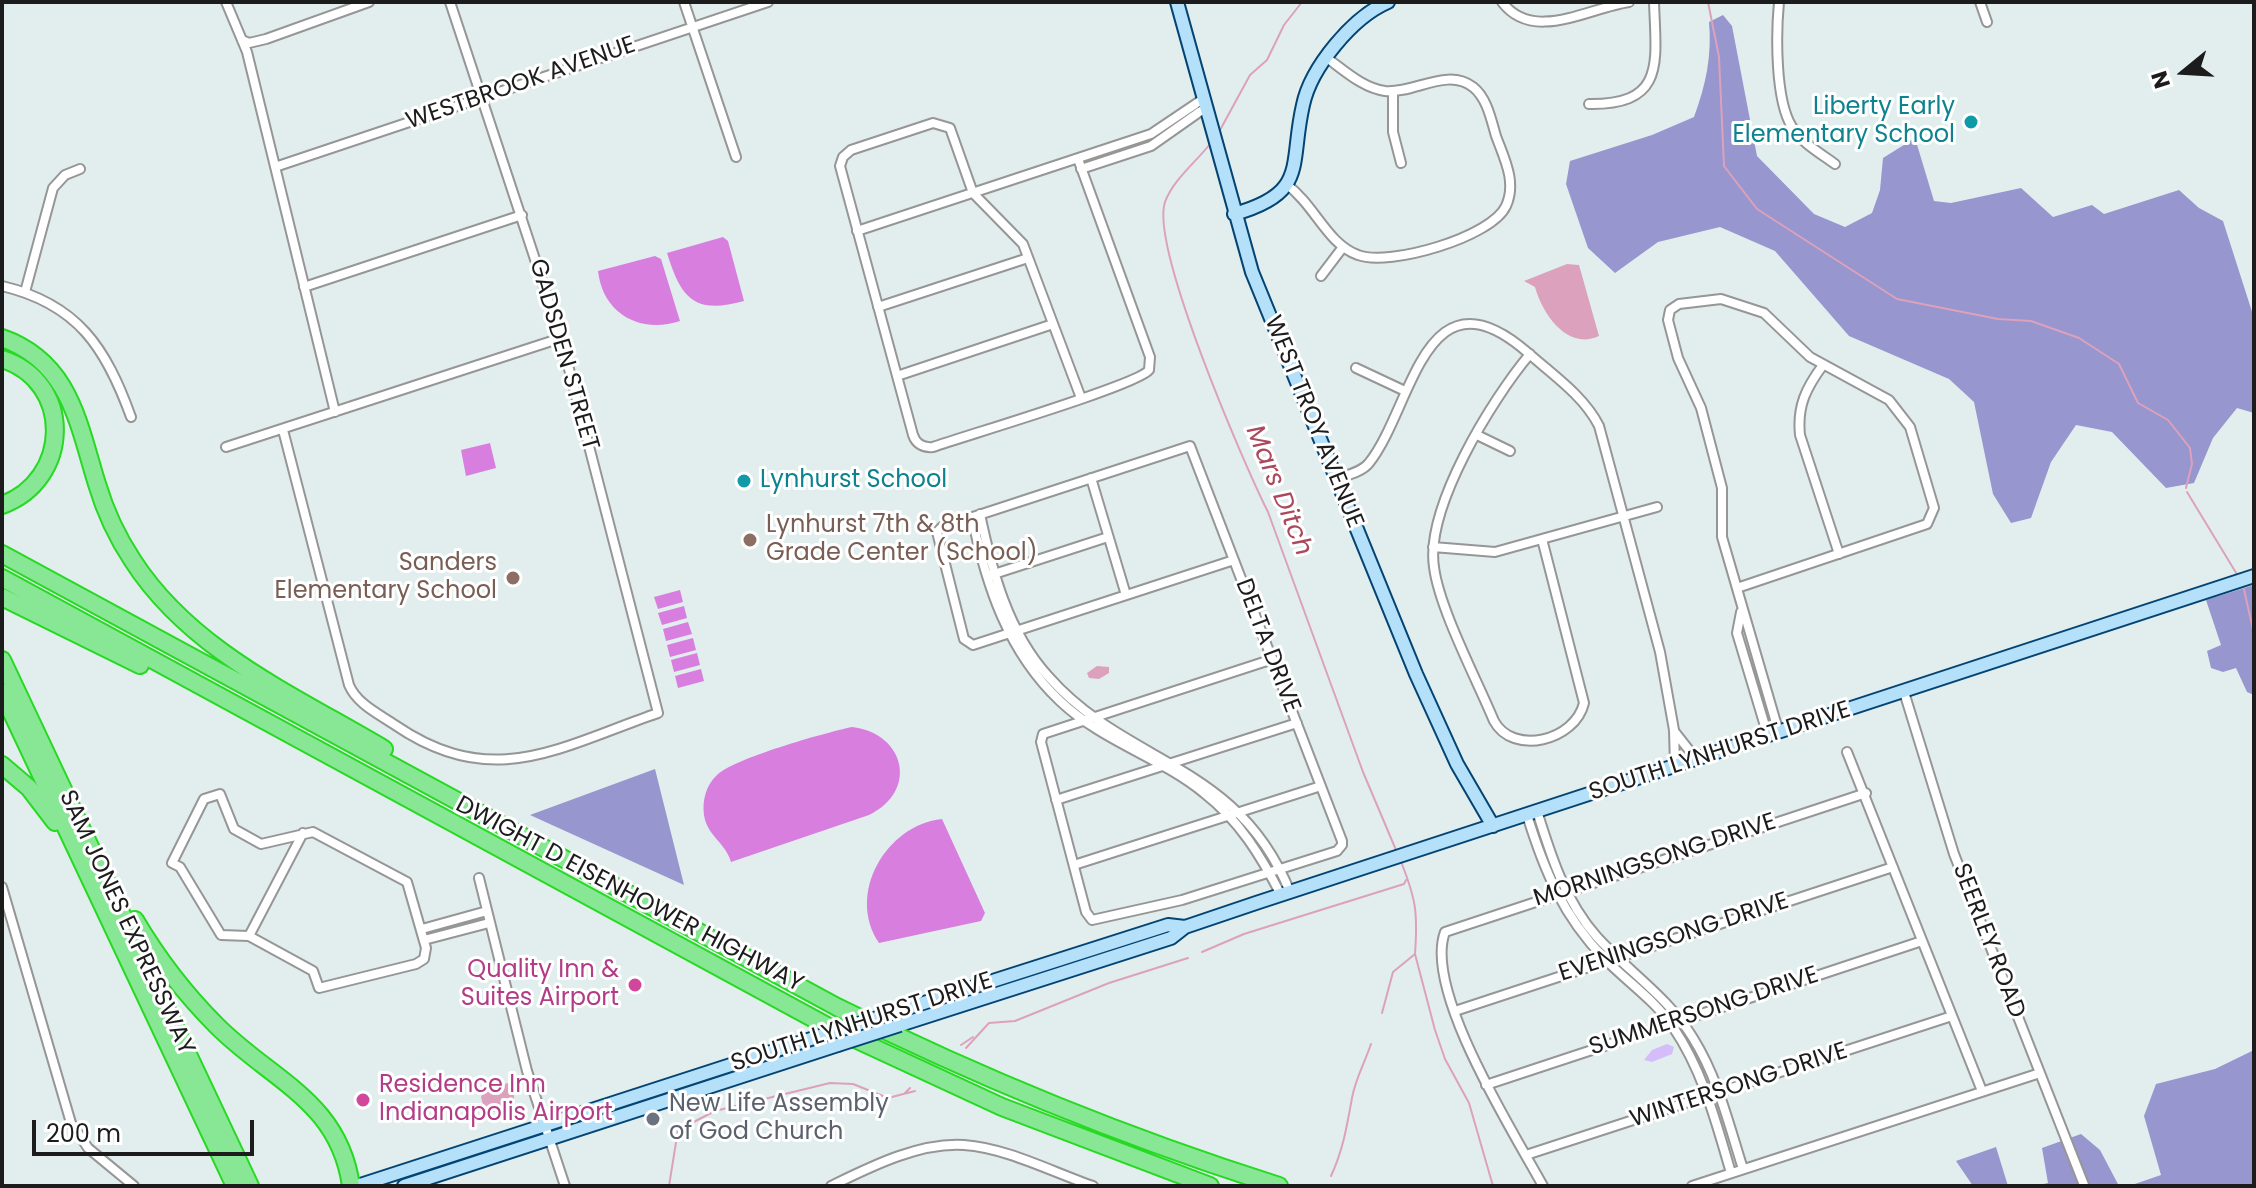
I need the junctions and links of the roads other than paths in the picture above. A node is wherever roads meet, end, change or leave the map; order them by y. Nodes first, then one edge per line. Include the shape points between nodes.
1 (226, 2) edge
2 (369, 2) edge
3 (450, 2) edge
4 (684, 2) edge
5 (768, 2) edge
6 (1177, 2) edge
7 (1388, 2) edge
8 (1502, 2) edge
9 (1629, 2) edge
10 (1654, 2) edge
11 (1779, 2) edge
12 (1980, 2) edge
13 (1987, 22) dead end
14 (692, 27) junction
15 (242, 40) junction
16 (1327, 58) junction
17 (1393, 91) junction
18 (481, 97) junction
19 (1204, 103) junction
20 (1589, 104) dead end
21 (736, 157) dead end
22 (1401, 163) dead end
23 (1079, 164) junction
24 (1835, 164) dead end
25 (275, 167) junction
26 (80, 169) dead end
27 (1286, 184) junction
28 (973, 193) junction
29 (1505, 207) junction
30 (1516, 213) dead end
31 (1234, 214) junction
32 (522, 215) junction
33 (857, 231) junction
34 (1343, 247) junction
35 (1028, 258) junction
36 (1321, 276) dead end
37 (2, 286) edge
38 (304, 287) junction
39 (25, 292) junction
40 (878, 307) junction
41 (1053, 324) junction
42 (2, 338) edge
43 (561, 338) junction
44 (1530, 354) junction
45 (2, 359) edge
46 (1823, 365) junction
47 (1356, 368) dead end
48 (897, 376) junction
49 (1405, 391) junction
50 (1081, 398) junction
51 (335, 412) junction
52 (131, 417) dead end
53 (283, 430) junction
54 (1477, 435) junction
55 (226, 447) dead end
56 (1510, 451) dead end
57 (1091, 478) junction
58 (1336, 479) junction
59 (2, 505) edge
60 (1657, 507) dead end
61 (976, 516) junction
62 (1624, 517) junction
63 (1108, 537) junction
64 (1542, 539) junction
65 (1433, 547) junction
66 (2, 554) edge
67 (1839, 554) junction
68 (1234, 560) junction
69 (990, 576) junction
70 (2251, 576) edge
71 (2, 578) edge
72 (1737, 588) junction
73 (1126, 595) junction
74 (2, 597) edge
75 (1014, 633) junction
76 (1273, 659) junction
77 (2, 660) edge
78 (2, 692) edge
79 (1904, 692) junction
80 (1094, 717) junction
81 (1083, 720) junction
82 (1297, 723) junction
83 (1674, 730) junction
84 (1774, 734) junction
85 (295, 738) junction
86 (1847, 752) dead end
87 (1696, 759) junction
88 (1172, 763) junction
89 (2, 765) edge
90 (1161, 766) junction
91 (1675, 766) junction
92 (1321, 786) junction
93 (1866, 793) junction
94 (1056, 800) junction
95 (1239, 813) junction
96 (1532, 813) junction
97 (1228, 816) junction
98 (490, 820) junction
99 (1493, 826) junction
100 (303, 833) junction
101 (89, 844) junction
102 (1074, 865) junction
103 (1893, 867) junction
104 (1281, 869) junction
105 (1270, 872) junction
106 (479, 878) dead end
107 (2, 887) edge
108 (1565, 890) junction
109 (1286, 893) junction
110 (1554, 893) junction
111 (99, 898) junction
112 (487, 911) junction
113 (5, 912) edge
114 (489, 923) junction
115 (1185, 927) junction
116 (422, 929) junction
117 (249, 936) junction
118 (424, 940) junction
119 (1922, 941) junction
120 (1616, 957) junction
121 (1606, 960) junction
122 (1455, 1011) junction
123 (1952, 1016) junction
124 (1675, 1021) junction
125 (2040, 1073) junction
126 (1486, 1085) junction
127 (1982, 1091) junction
128 (1718, 1092) junction
129 (1708, 1096) junction
130 (543, 1126) junction
131 (548, 1139) junction
132 (1526, 1155) junction
133 (1743, 1169) junction
134 (1731, 1173) junction
135 (2084, 1185) edge
136 (134, 1186) edge
137 (235, 1186) edge
138 (250, 1186) edge
139 (351, 1186) edge
140 (357, 1186) edge
141 (404, 1186) edge
142 (565, 1186) edge
143 (831, 1186) edge
144 (1093, 1186) edge
145 (1210, 1186) edge
146 (1279, 1186) edge
147 (1543, 1186) edge
148 (1692, 1186) edge

1 - 15 street
2 - 15 street via 266,39
3 - 18 street, GADSDEN STREET
4 - 14 street
5 - 14 street, WESTBROOK AVENUE
6 - 19 main road, WEST TROY AVENUE
7 - 16 main road via 1353,24
8 - 9 street via 1517,17 1537,23
10 - 20 street via 1656,62 1650,82 1628,100
11 - 24 street via 1785,112 1801,138
12 - 13 street
14 - 18 street, WESTBROOK AVENUE
14 - 21 street
15 - 25 street
16 - 17 street via 1368,86
16 - 27 main road via 1304,98 1297,160
17 - 22 street via 1393,132
17 - 29 street via 1450,79 1478,92 1511,179
18 - 25 street, WESTBROOK AVENUE
18 - 32 street, GADSDEN STREET
19 - 23 street via 1151,134
19 - 31 main road, WEST TROY AVENUE
23 - 28 street
23 - 50 street via 1150,357 1149,370 1139,379
25 - 38 street
26 - 39 street via 53,188
27 - 31 main road via 1262,205
27 - 34 street via 1308,201
28 - 33 street
28 - 33 street via 954,133 946,124 933,123 851,150 842,158 840,169
28 - 35 street via 1019,239
29 - 30 street
29 - 34 street via 1487,227 1386,259 1362,257
31 - 58 main road, WEST TROY AVENUE via 1252,272
32 - 38 street
32 - 43 street, GADSDEN STREET
33 - 40 street
34 - 36 street
35 - 40 street
35 - 41 street
37 - 39 street
38 - 51 street
39 - 52 street via 81,326 115,374
40 - 48 street
41 - 48 street
41 - 50 street
42 - 98 highway via 36,355 64,385 117,534 142,575 182,620 232,659 397,757
43 - 51 street
43 - 53 street, GADSDEN STREET via 658,713 523,759 488,762 438,749 351,691
44 - 49 street via 1499,331 1459,327 1430,345
44 - 54 street via 1500,389
44 - 62 street via 1594,415
45 - 59 highway via 40,384 51,402 56,429 43,474 24,494
46 - 67 street via 1805,392 1798,418
46 - 67 street via 1899,409 1910,427 1934,508 1927,524
46 - 72 street via 1764,313 1721,299 1670,310 1678,358 1701,408 1719,474 1722,537
47 - 49 street
48 - 50 street via 914,438 933,447
49 - 58 street via 1369,464
51 - 53 street
53 - 55 street
54 - 56 street
54 - 65 street via 1441,511
57 - 61 street
57 - 63 street
57 - 68 street, DELTA DRIVE via 1190,446
58 - 99 main road, WEST TROY AVENUE via 1436,718
60 - 62 street
61 - 69 street
61 - 75 street via 937,531 968,643
62 - 64 street
62 - 83 street via 1660,652
63 - 69 street
63 - 73 street
64 - 65 street via 1488,553
64 - 65 street via 1584,703 1578,719 1567,728 1528,741 1506,735 1494,721 1439,587
66 - 98 highway, DWIGHT D EISENHOWER HIGHWAY
67 - 72 street
68 - 73 street
68 - 76 street, DELTA DRIVE
69 - 75 street
70 - 79 main road, SOUTH LYNHURST DRIVE
71 - 85 highway, DWIGHT D EISENHOWER HIGHWAY
72 - 84 street via 1742,607 1737,633
73 - 75 street
74 - 85 highway via 244,719
75 - 80 street via 1048,676
75 - 81 street via 1034,673
76 - 80 street
76 - 82 street, DELTA DRIVE
77 - 101 highway, SAM JONES EXPRESSWAY
78 - 111 highway, SAM JONES EXPRESSWAY
79 - 84 main road, SOUTH LYNHURST DRIVE
79 - 125 street, SEERLEY ROAD via 1954,854
80 - 81 street
80 - 88 street
81 - 90 street
81 - 94 street via 1042,736
82 - 88 street
82 - 92 street, DELTA DRIVE
83 - 87 street
83 - 91 street
84 - 87 main road, SOUTH LYNHURST DRIVE
85 - 145 highway, DWIGHT D EISENHOWER HIGHWAY via 882,1053 1065,1133
86 - 93 street
87 - 91 main road, SOUTH LYNHURST DRIVE
88 - 90 street
88 - 95 street
89 - 111 highway via 48,812
90 - 94 street
90 - 97 street via 1203,792
91 - 96 main road, SOUTH LYNHURST DRIVE
92 - 95 street
92 - 104 street, DELTA DRIVE via 1341,847
93 - 103 street
93 - 108 street, MORNINGSONG DRIVE
94 - 102 street
95 - 97 street
95 - 104 street
96 - 99 main road, SOUTH LYNHURST DRIVE
96 - 108 street
96 - 110 street
97 - 102 street
97 - 105 street
98 - 146 highway, DWIGHT D EISENHOWER HIGHWAY via 898,1037 1083,1117
99 - 109 main road, SOUTH LYNHURST DRIVE
100 - 116 street via 313,832 409,884
100 - 117 street
100 - 117 street via 261,844 234,829 220,794 204,799 172,863 180,867 221,935
101 - 138 highway, SAM JONES EXPRESSWAY
101 - 139 highway via 184,991 226,1035 328,1121
102 - 105 street via 1091,919 1098,921
103 - 119 street
103 - 120 street, EVENINGSONG DRIVE
104 - 105 street
104 - 109 street
105 - 109 street
106 - 112 street
107 - 113 street
108 - 110 street, MORNINGSONG DRIVE
108 - 120 street
109 - 115 main road, SOUTH LYNHURST DRIVE
110 - 121 street
110 - 122 street, MORNINGSONG DRIVE via 1445,932 1442,953
111 - 137 highway, SAM JONES EXPRESSWAY
112 - 114 street
112 - 116 street
113 - 136 street via 73,1127 88,1148
114 - 118 street
114 - 130 street
115 - 130 main road, SOUTH LYNHURST DRIVE, bridge via 1168,925
115 - 131 main road, SOUTH LYNHURST DRIVE, bridge via 1171,938
116 - 118 street
117 - 118 street via 313,971 321,988 418,964 426,954
119 - 123 street
119 - 124 street, SUMMERSONG DRIVE
120 - 121 street, EVENINGSONG DRIVE
120 - 124 street via 1662,996
121 - 122 street, EVENINGSONG DRIVE
121 - 124 street
122 - 126 street
123 - 127 street
123 - 128 street, WINTERSONG DRIVE
124 - 126 street, SUMMERSONG DRIVE
124 - 128 street via 1694,1039
124 - 129 street
125 - 127 street
125 - 135 street, SEERLEY ROAD
126 - 132 street
127 - 133 street
128 - 129 street, WINTERSONG DRIVE
128 - 133 street
129 - 132 street, WINTERSONG DRIVE
129 - 134 street
130 - 131 street
130 - 140 main road, SOUTH LYNHURST DRIVE
131 - 141 main road, SOUTH LYNHURST DRIVE
131 - 142 street
132 - 147 street
133 - 134 street
134 - 148 street
143 - 144 street via 922,1150 960,1145 984,1148

